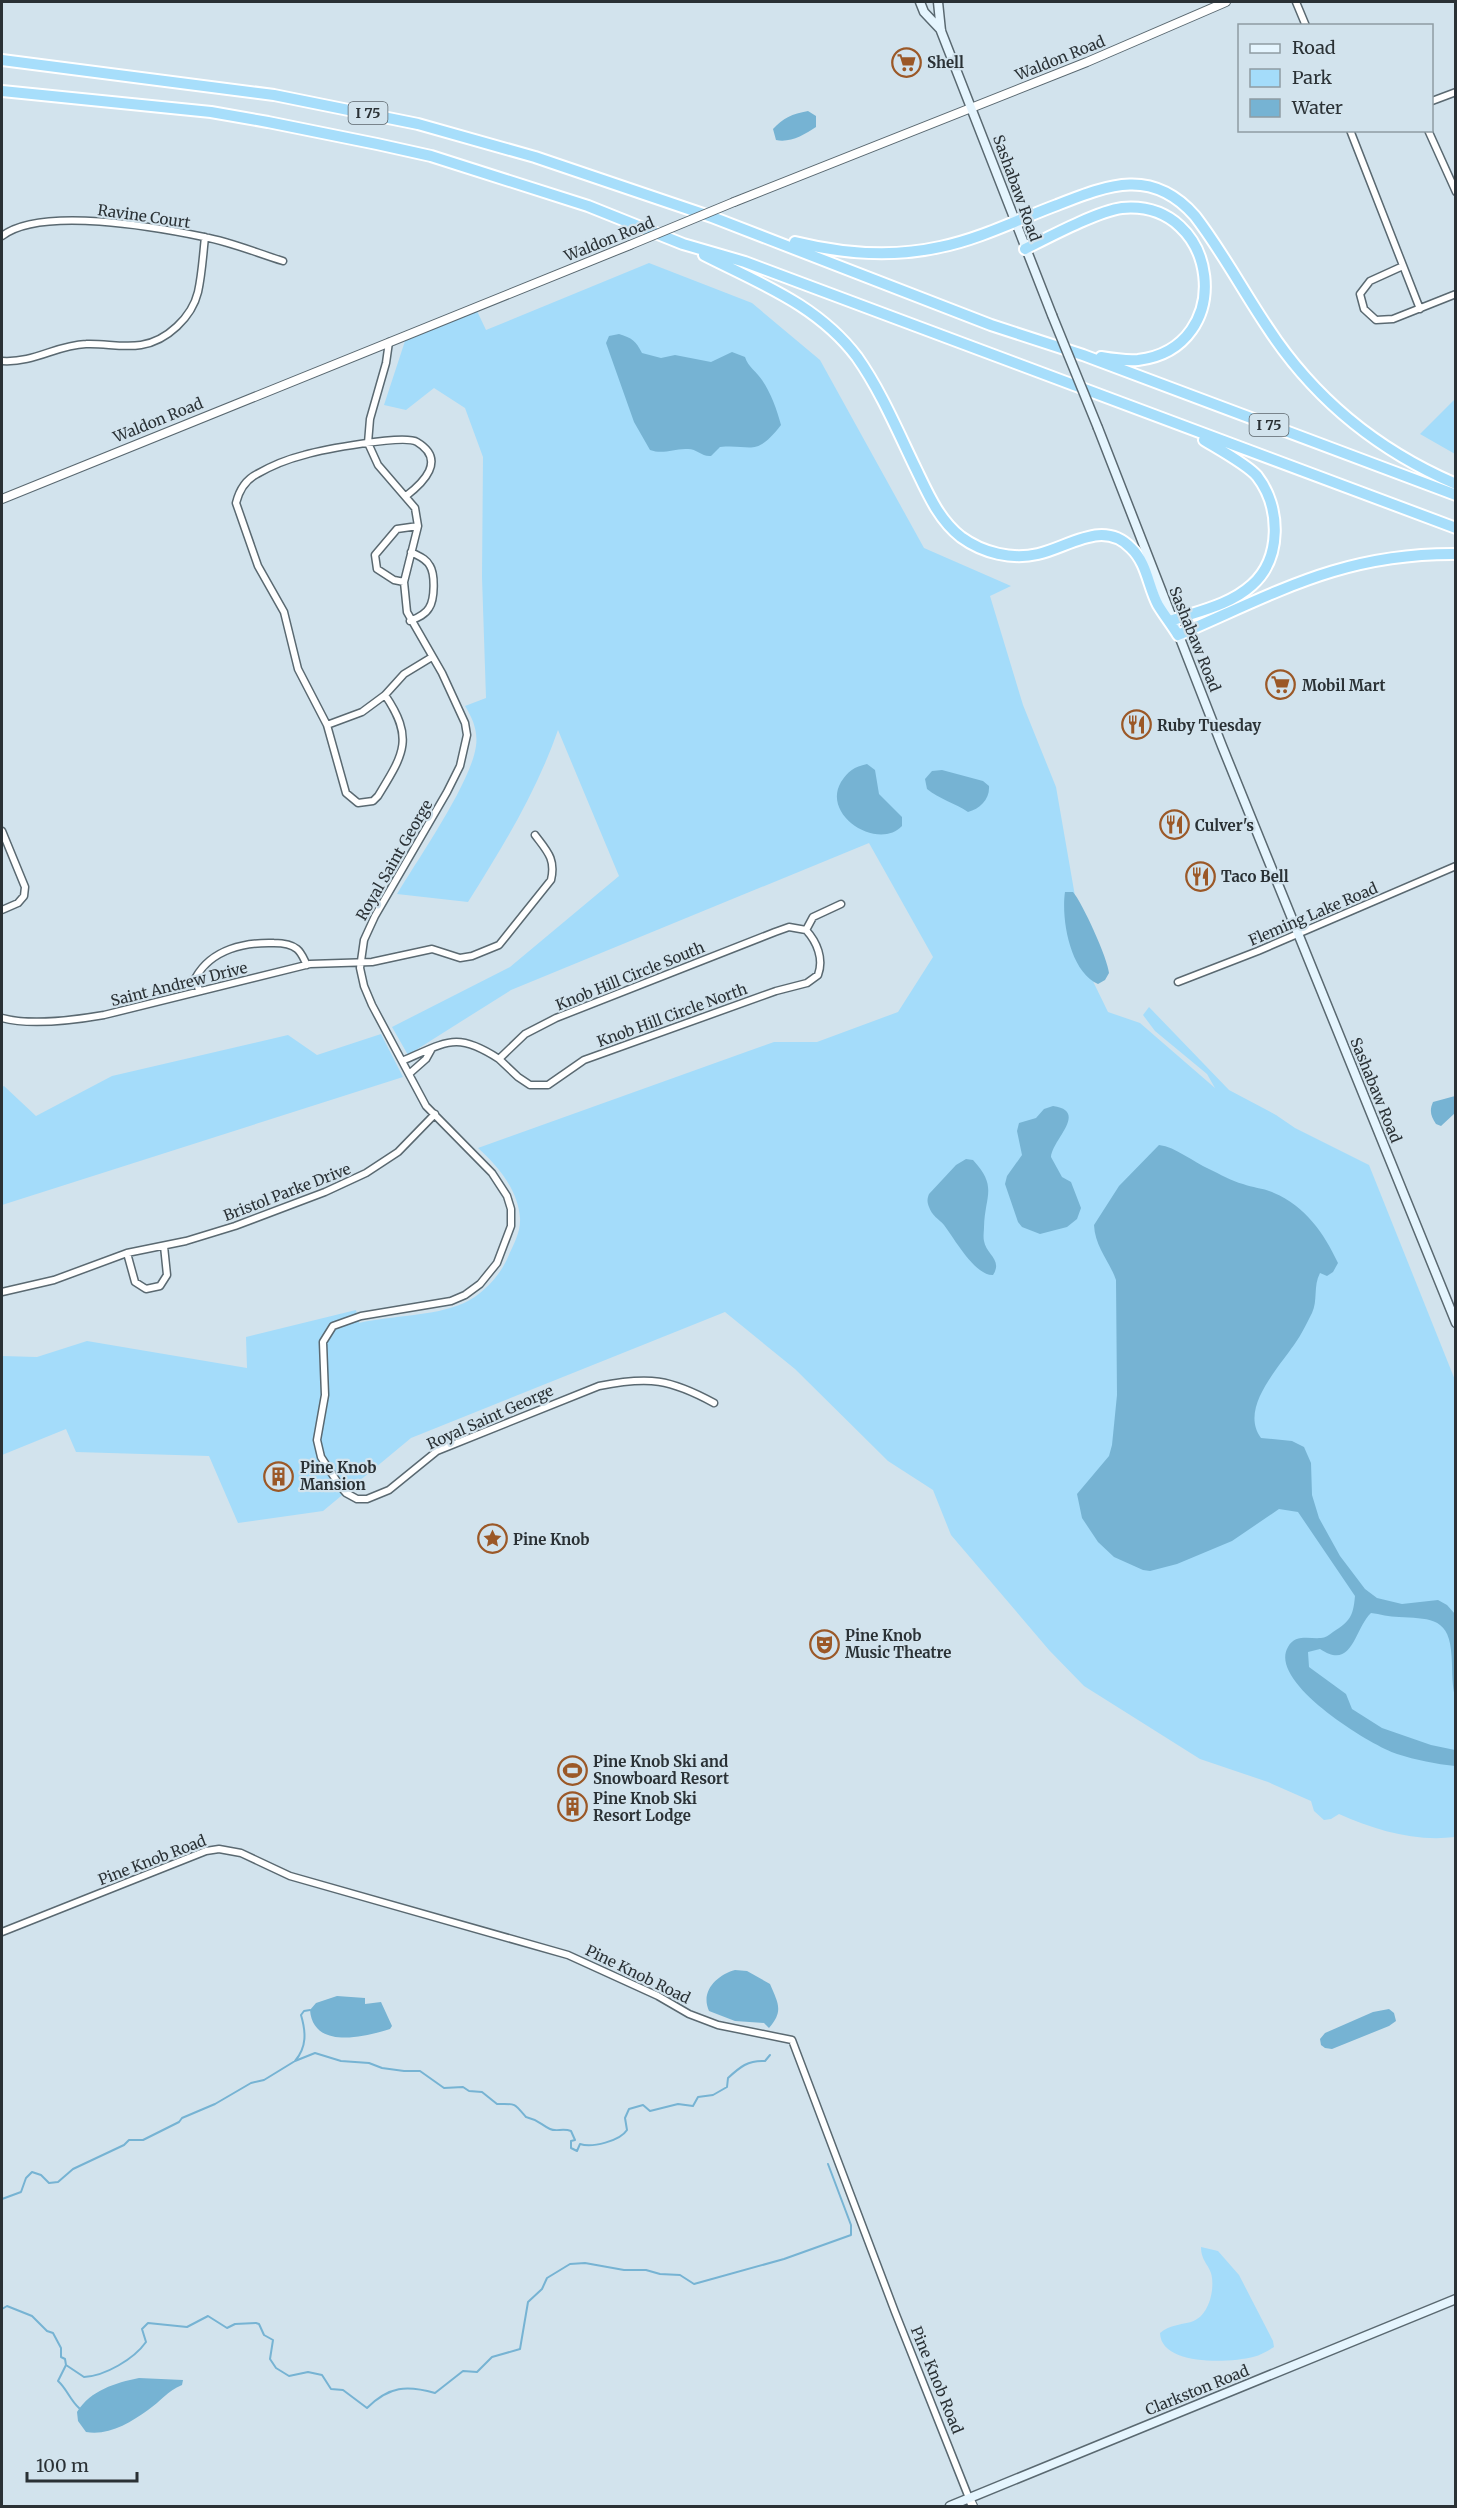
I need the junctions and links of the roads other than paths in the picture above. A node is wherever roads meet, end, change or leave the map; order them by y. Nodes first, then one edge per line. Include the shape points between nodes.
1 (920, 2) edge
2 (938, 2) edge
3 (1226, 2) edge
4 (1296, 2) edge
5 (1305, 24) edge
6 (941, 30) junction
7 (2, 60) edge
8 (2, 91) edge
9 (1455, 92) edge
10 (1433, 100) edge
11 (972, 108) junction
12 (1351, 132) edge
13 (1429, 132) edge
14 (1455, 192) edge
15 (722, 221) junction
16 (1014, 221) junction
17 (2, 236) edge
18 (206, 237) junction
19 (683, 244) junction
20 (1025, 249) junction
21 (283, 261) dead end
22 (1403, 266) junction
23 (1455, 294) edge
24 (1420, 309) junction
25 (389, 342) junction
26 (1083, 355) junction
27 (2, 361) edge
28 (1173, 423) junction
29 (368, 443) junction
30 (1455, 484) edge
31 (1455, 495) edge
32 (406, 496) junction
33 (2, 499) edge
34 (418, 526) junction
35 (1455, 528) edge
36 (411, 552) junction
37 (1455, 554) edge
38 (404, 582) junction
39 (1173, 620) junction
40 (410, 621) junction
41 (1178, 635) junction
42 (432, 657) junction
43 (385, 695) junction
44 (327, 725) junction
45 (2, 831) edge
46 (535, 835) dead end
47 (1455, 866) edge
48 (841, 904) dead end
49 (2, 910) edge
50 (806, 930) junction
51 (1298, 933) junction
52 (361, 962) junction
53 (307, 965) junction
54 (1179, 982) dead end
55 (200, 991) junction
56 (2, 1018) edge
57 (431, 1050) junction
58 (499, 1059) junction
59 (402, 1061) junction
60 (409, 1074) junction
61 (435, 1114) junction
62 (164, 1246) junction
63 (127, 1253) junction
64 (2, 1292) edge
65 (1455, 1323) edge
66 (714, 1403) dead end
67 (2, 1932) edge
68 (1455, 2299) edge
69 (971, 2502) edge
70 (950, 2506) edge

1 - 6 main road, Sashabaw Road
2 - 6 main road, Sashabaw Road
3 - 11 street, Waldon Road
4 - 5 street
6 - 11 main road, Sashabaw Road
7 - 15 highway, I 75 via 274,94 418,124 535,157
8 - 19 highway, I 75 via 211,112 377,144 430,156 588,206
9 - 10 street
11 - 16 main road, Sashabaw Road
11 - 25 street, Waldon Road, bridge
12 - 22 street
13 - 14 street
15 - 16 highway via 802,244 859,254 943,247
15 - 26 highway, I 75 via 991,325
16 - 20 main road, Sashabaw Road
16 - 30 highway via 1107,186 1134,184 1169,195 1195,216 1284,351 1311,385 1367,436
17 - 18 street, Ravine Court via 34,222 94,221
18 - 21 street, Ravine Court
18 - 27 street via 198,294 174,330 142,345 85,344 19,362
19 - 28 highway, I 75 via 745,262
19 - 41 highway via 777,291 833,330 881,397 937,510 959,535 987,551 1015,556 1039,554 1092,535 1117,538 1137,554 1158,604
20 - 26 highway via 1107,212 1132,208 1168,218 1194,242 1203,262 1205,297 1197,321 1181,341 1161,354 1138,360
20 - 39 main road, Sashabaw Road, bridge
22 - 24 street
22 - 24 street via 1370,281 1360,294 1364,309 1376,320 1393,319
23 - 24 street
25 - 29 street
25 - 33 street, Waldon Road
26 - 31 highway, I 75
28 - 35 highway, I 75
28 - 39 highway via 1256,474 1268,494 1275,531 1271,553 1252,585 1227,601
29 - 32 street via 378,465
29 - 32 street via 407,440 417,442 427,452 432,465 429,476
29 - 44 street via 307,454 255,474 238,493 236,503 258,566 284,612 298,669
32 - 34 street via 415,508
34 - 36 street, Royal Saint George
34 - 38 street via 397,529 375,555 377,569
36 - 38 street, Royal Saint George
36 - 40 street via 423,558 433,574 432,603
37 - 41 highway via 1412,554 1321,573
38 - 40 street, Royal Saint George
39 - 41 main road, Sashabaw Road
40 - 42 street, Royal Saint George
41 - 51 main road, Sashabaw Road
42 - 43 street via 404,674
42 - 52 street, Royal Saint George via 465,723 465,752 447,792 375,916 364,940
43 - 44 street via 362,712
43 - 44 street via 404,738 395,768 373,801 358,803 346,793
45 - 49 street via 25,887 18,903
46 - 52 street, Saint Andrew Drive via 552,857 551,880 499,945 460,958 432,949
47 - 51 street, Fleming Lake Road
48 - 50 street via 813,917
50 - 58 street, Knob Hill Circle South via 789,927 556,1018 525,1034
50 - 58 street, Knob Hill Circle North via 821,958 818,975 807,983 584,1060 548,1085 530,1085
51 - 54 street, Fleming Lake Road
51 - 65 main road, Sashabaw Road
52 - 53 street, Saint Andrew Drive
52 - 59 street, Royal Saint George via 364,986
53 - 55 street, Saint Andrew Drive
53 - 55 street via 297,949 289,945 241,945 201,968 196,976
55 - 56 street, Saint Andrew Drive via 82,1018
57 - 58 street via 464,1041
57 - 59 street
57 - 60 street
59 - 60 street, Royal Saint George
60 - 61 street, Royal Saint George via 426,1106
61 - 62 street, Bristol Parke Drive via 398,1152 348,1183 235,1226
61 - 66 street, Royal Saint George via 499,1184 511,1209 511,1226 497,1263 465,1295 451,1301 361,1316 333,1326 327,1333 323,1342 325,1395 316,1440 321,1457 346,1493 357,1499 375,1497 436,1451 599,1386 653,1380 682,1387
62 - 63 street, Bristol Parke Drive
62 - 63 street via 167,1275 160,1286 146,1289 135,1282
63 - 64 street, Bristol Parke Drive via 54,1280
67 - 69 street, Pine Knob Road via 219,1849 241,1853 290,1876 568,1955 718,2025 792,2040
68 - 69 main road, Clarkston Road
69 - 70 main road, Clarkston Road

